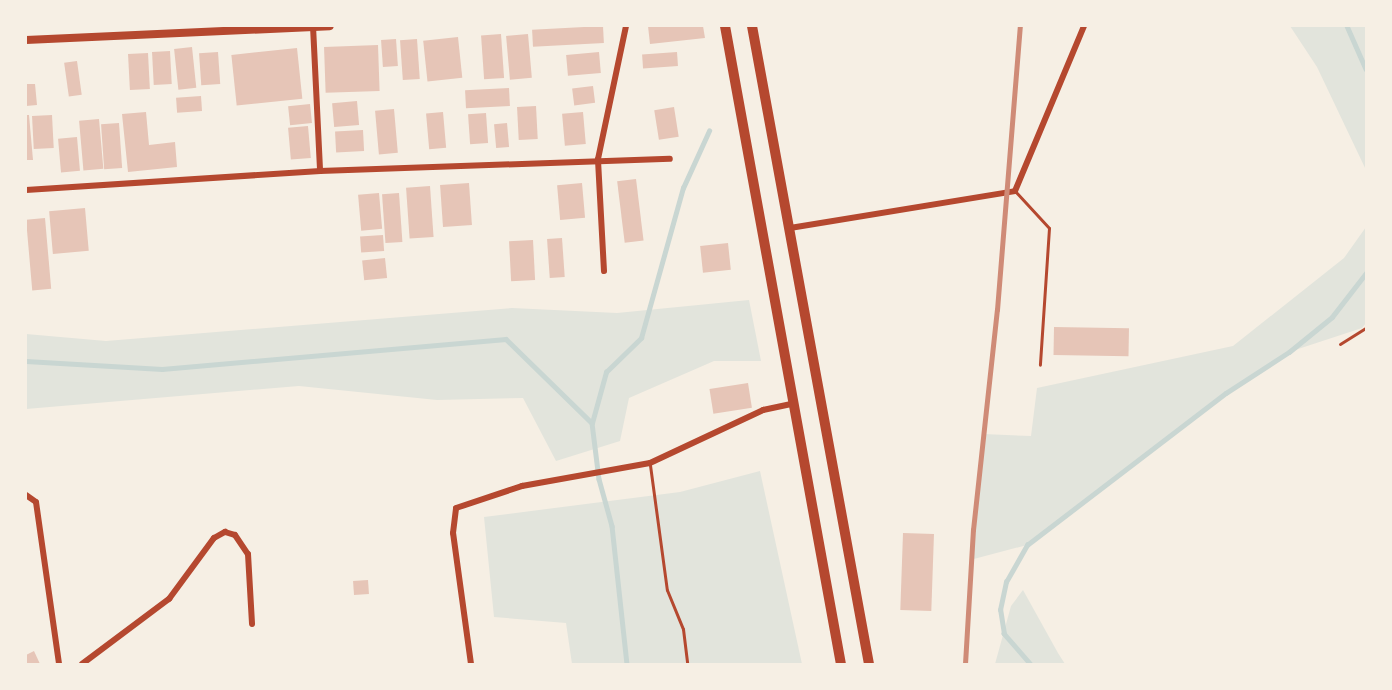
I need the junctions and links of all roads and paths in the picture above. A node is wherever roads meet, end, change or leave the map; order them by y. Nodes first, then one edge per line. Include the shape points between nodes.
1 (313, 26) edge
2 (330, 26) edge
3 (626, 26) edge
4 (725, 26) edge
5 (752, 26) edge
6 (1084, 26) edge
7 (26, 40) edge
8 (598, 159) junction
9 (670, 159) dead end
10 (320, 171) junction
11 (26, 190) edge
12 (1015, 191) junction
13 (790, 228) junction
14 (604, 271) dead end
15 (1366, 328) edge
16 (1340, 344) dead end
17 (1040, 365) dead end
18 (792, 404) junction
19 (650, 463) junction
20 (26, 495) edge
21 (252, 624) dead end
22 (59, 664) edge
23 (82, 664) edge
24 (471, 664) edge
25 (687, 664) edge
26 (841, 664) edge
27 (869, 664) edge

1 - 2 street
1 - 7 street
1 - 10 street
3 - 8 street
4 - 18 highway
5 - 13 highway
6 - 12 street
8 - 9 street
8 - 10 street
8 - 14 street
10 - 11 street
12 - 13 street
12 - 17 lane via 1049,228
13 - 27 highway
15 - 16 lane
18 - 19 street via 763,410
18 - 26 highway
19 - 24 street via 522,486 456,508 453,533
19 - 25 lane via 668,590 683,629
20 - 22 street via 36,502
21 - 23 street via 248,554 235,535 225,532 214,538 169,599

